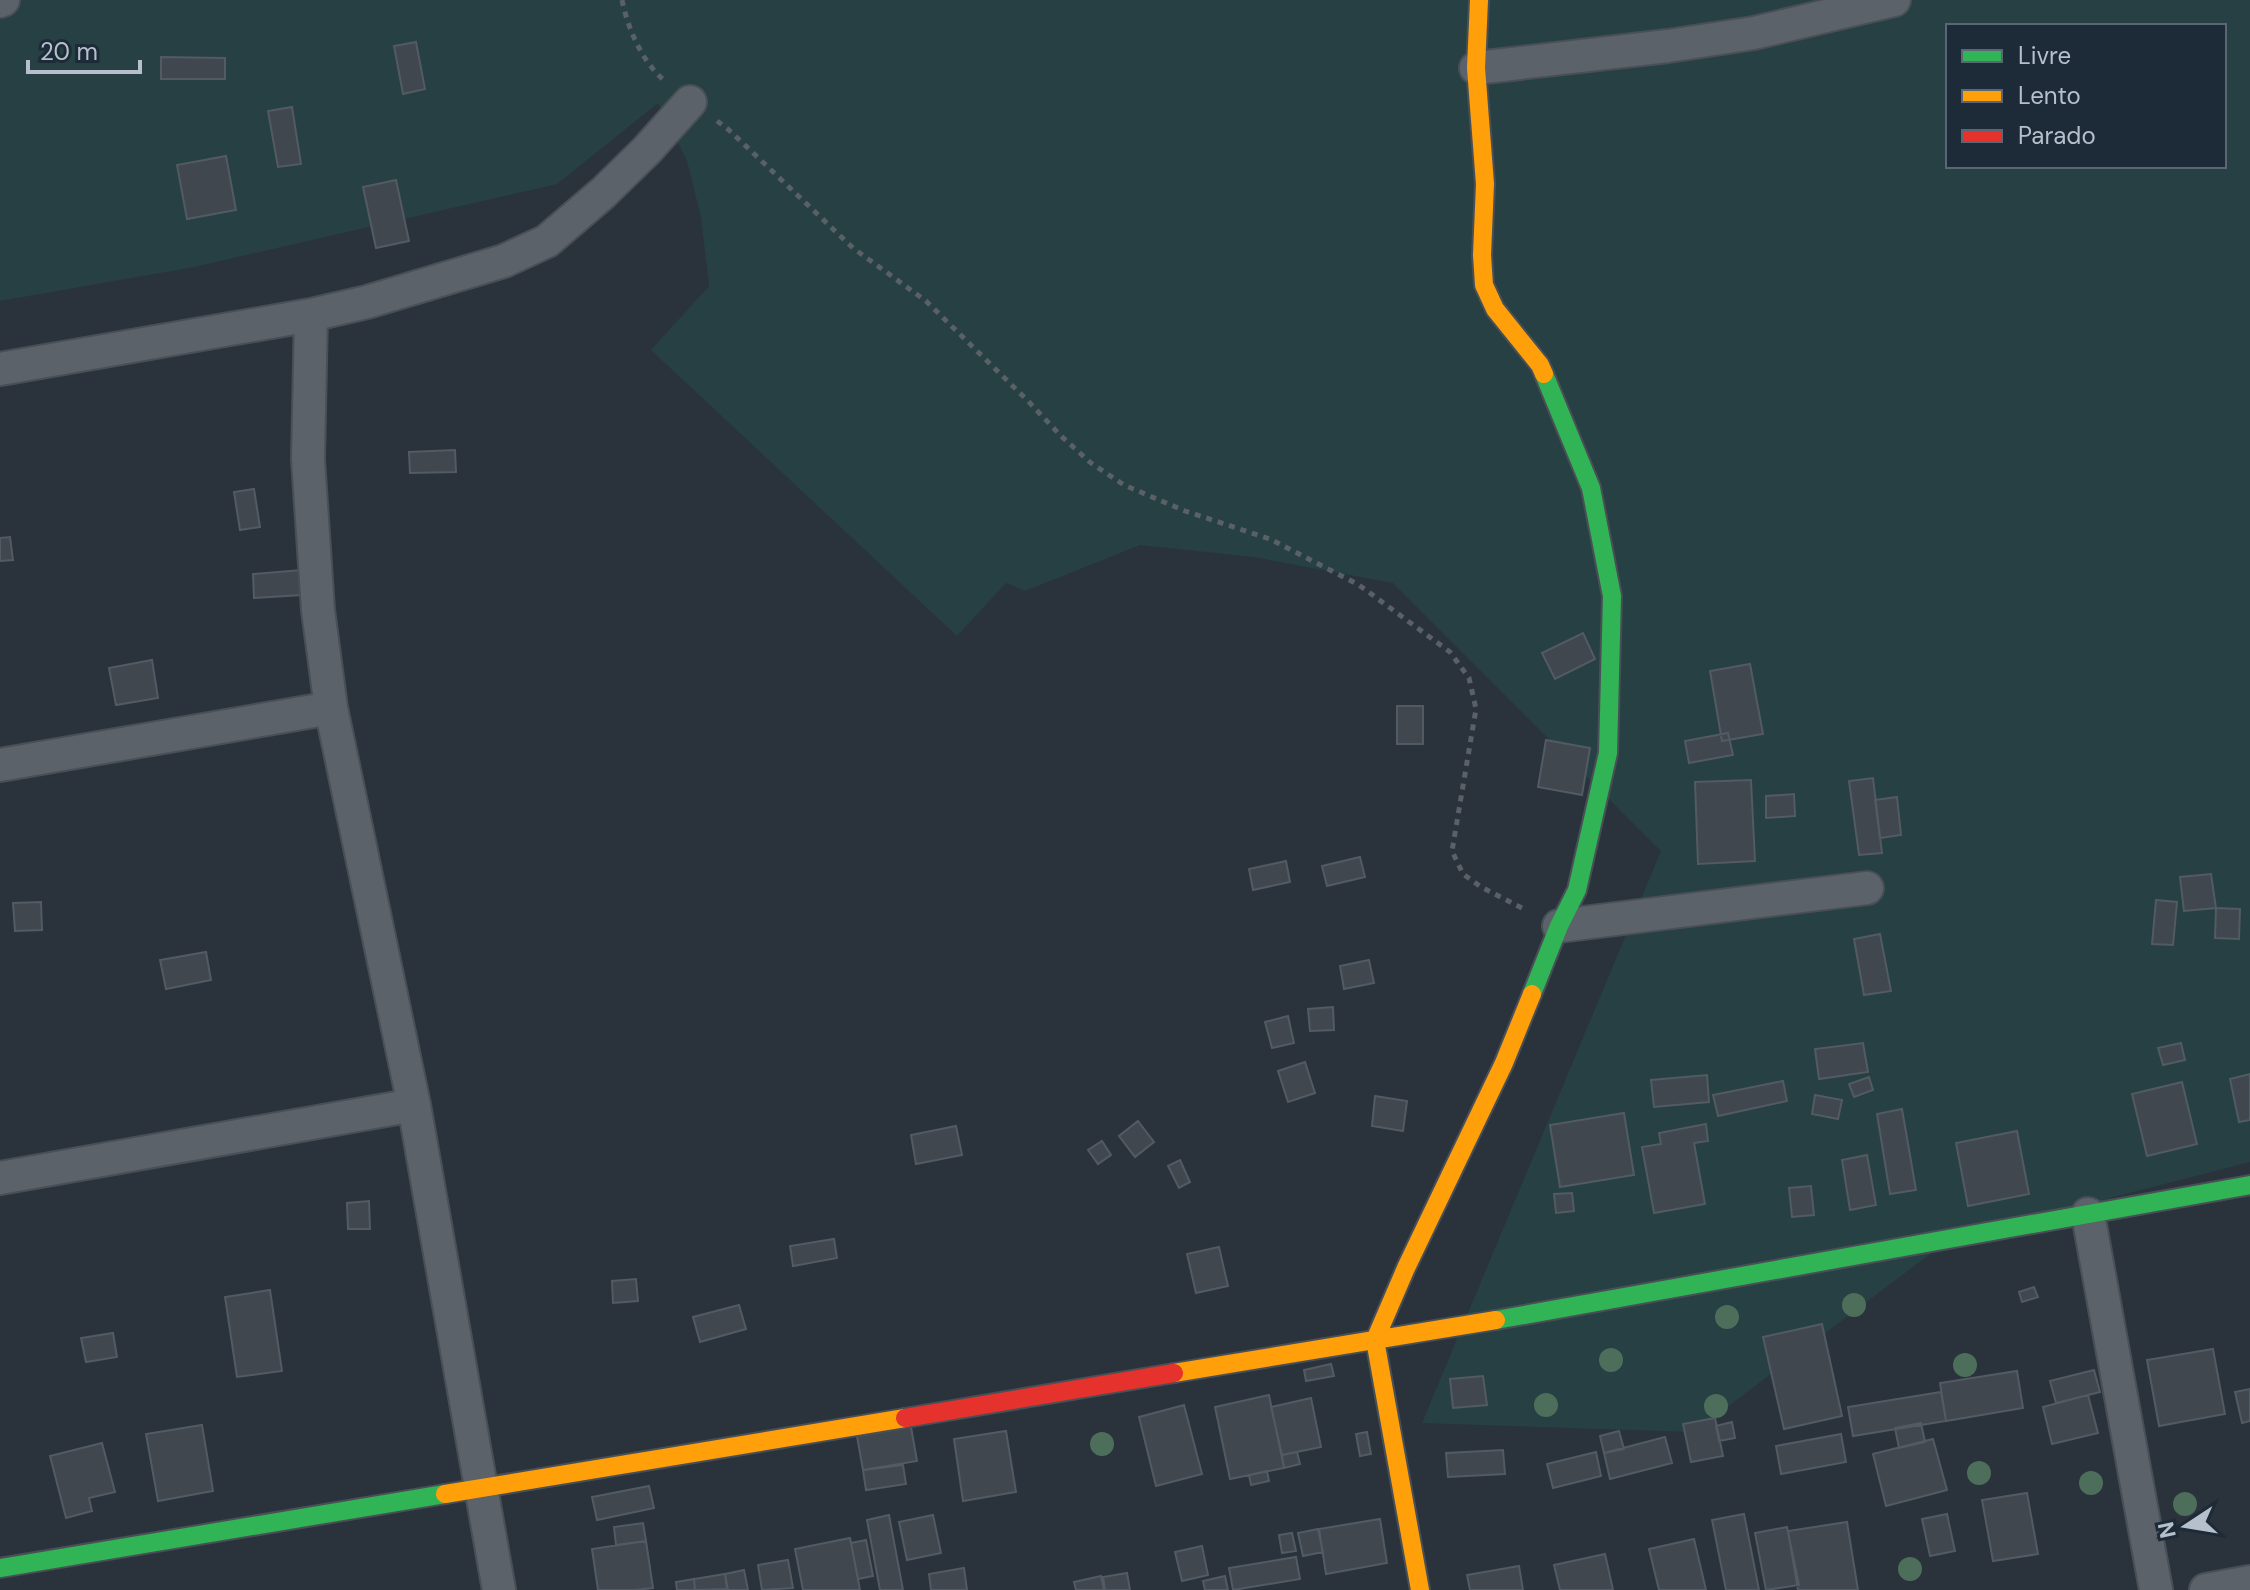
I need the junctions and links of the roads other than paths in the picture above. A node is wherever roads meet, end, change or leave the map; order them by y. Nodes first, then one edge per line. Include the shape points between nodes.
1 (1479, 0) edge
2 (1894, 0) edge
3 (1476, 68) junction
4 (690, 102) road end
5 (311, 315) junction
6 (0, 369) edge
7 (331, 708) junction
8 (0, 765) edge
9 (1867, 888) dead end
10 (1559, 926) junction
11 (414, 1105) junction
12 (0, 1178) edge
13 (2250, 1185) edge
14 (2088, 1214) junction
15 (1375, 1340) junction
16 (482, 1487) junction
17 (0, 1568) edge
18 (2250, 1582) edge
19 (499, 1590) edge
20 (1420, 1590) edge
21 (2156, 1590) edge
22 (2206, 1590) edge

1 - 3 street
2 - 3 street via 1754,33
3 - 10 street via 1485,184 1484,285 1495,309 1540,365 1591,488 1612,596 1608,753 1577,890
4 - 5 street via 603,193 547,241 504,261
5 - 6 street
5 - 7 street via 308,459
7 - 8 street
7 - 11 street
9 - 10 street
10 - 15 street via 1504,1063
11 - 12 street
11 - 16 street
13 - 14 street
14 - 15 street
14 - 21 street
15 - 16 street
15 - 20 street
16 - 17 street
16 - 19 street
18 - 22 street

